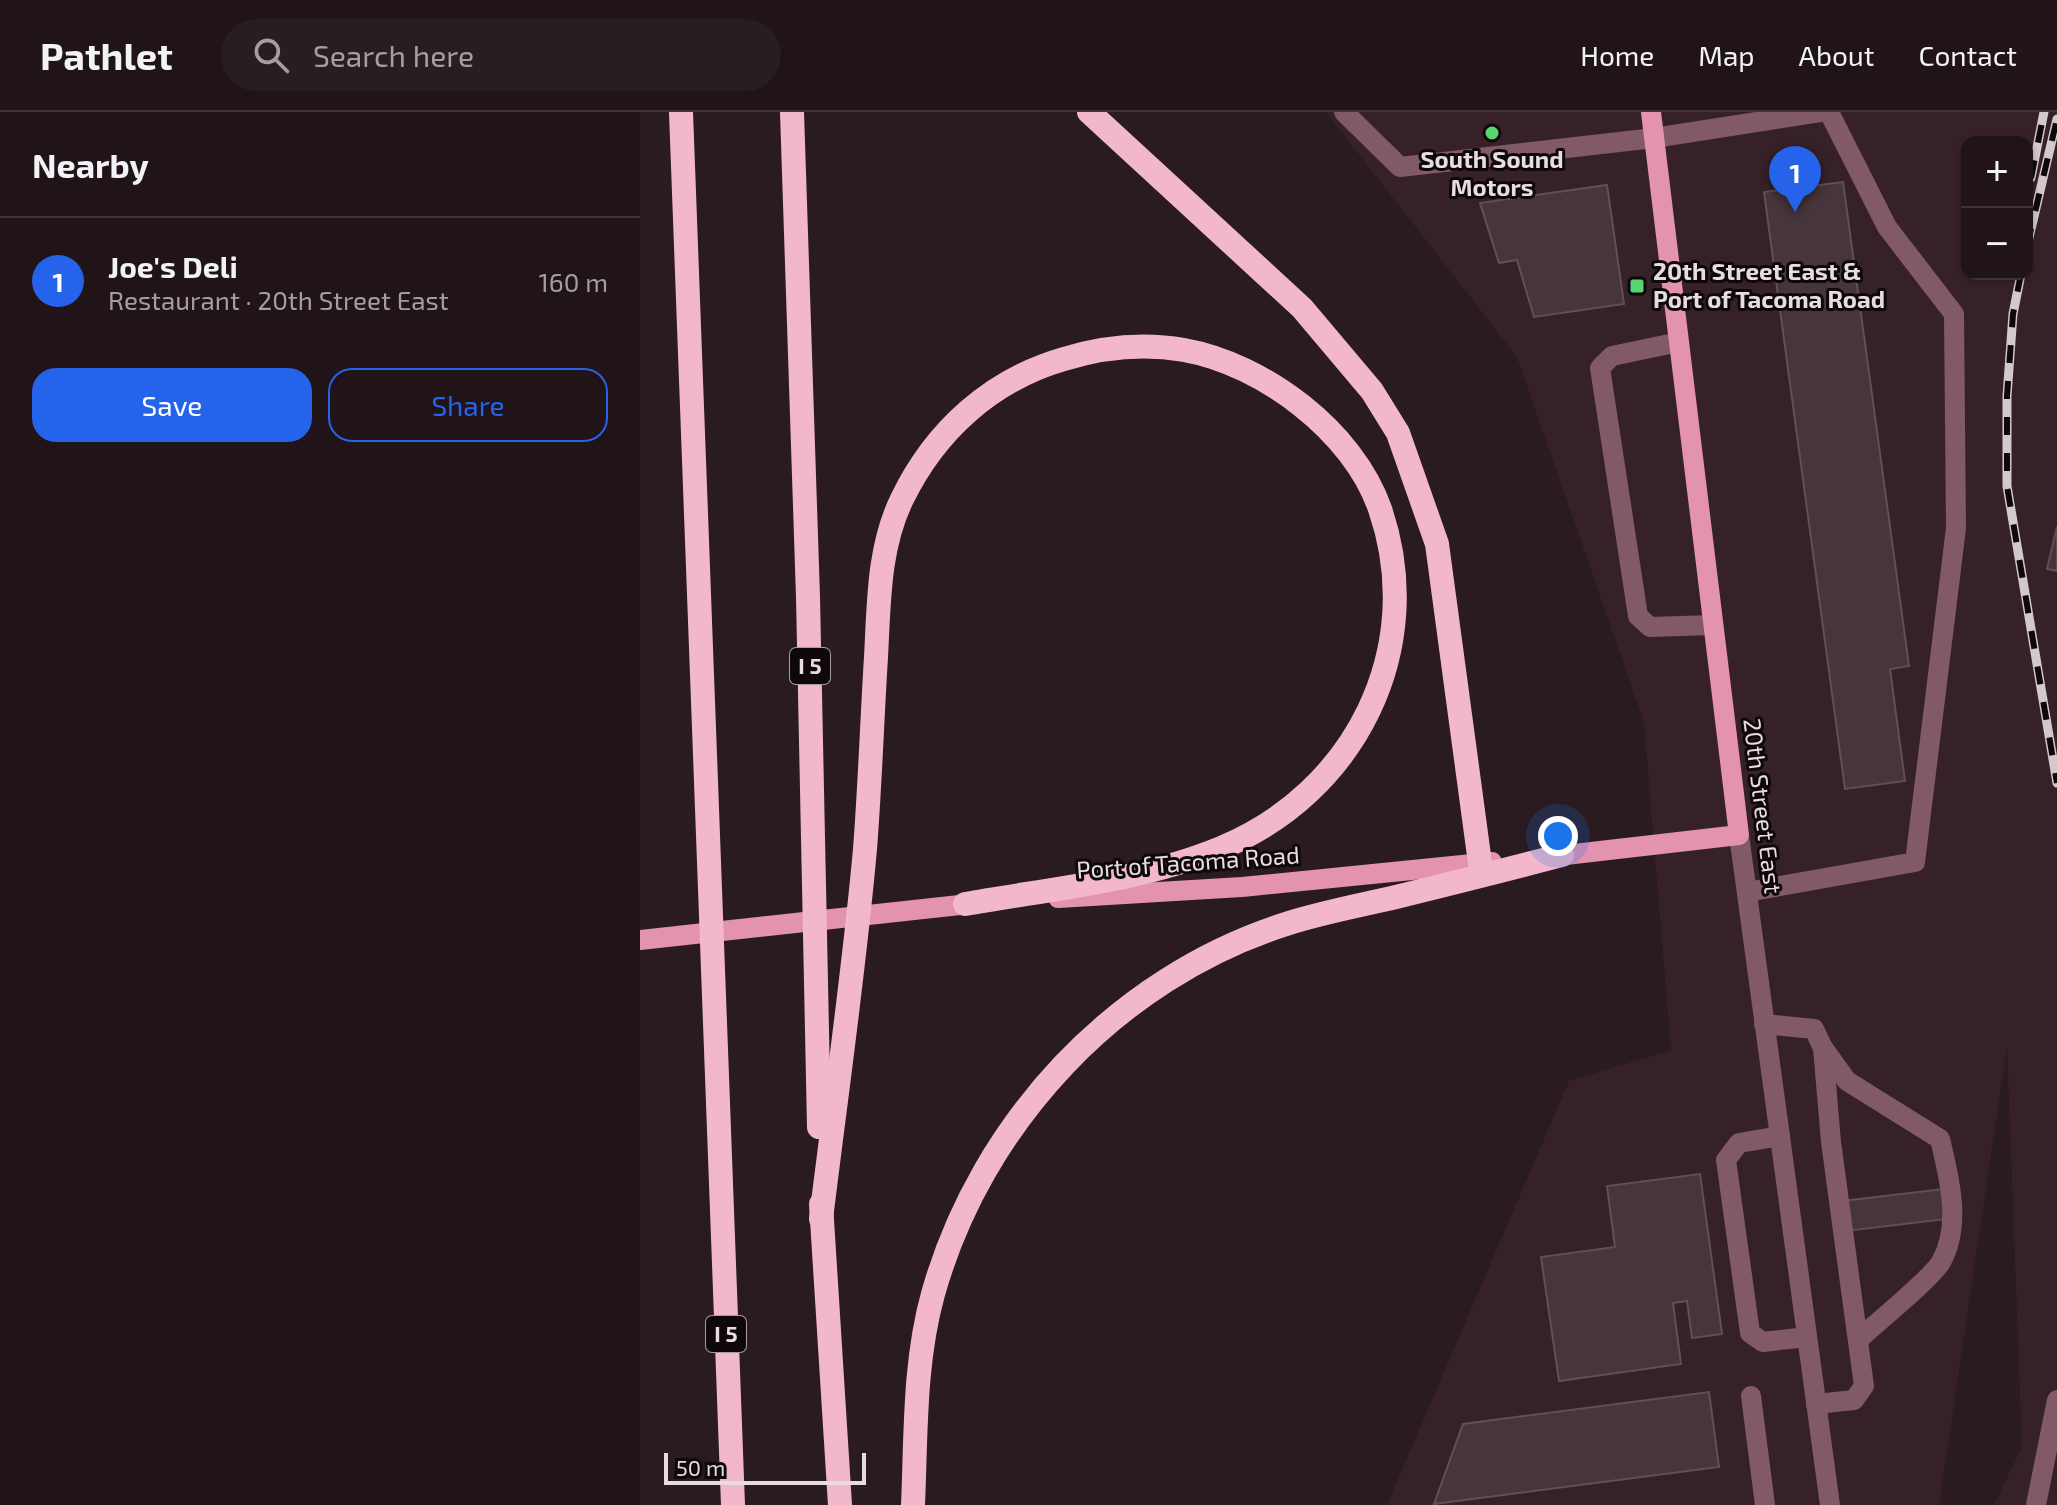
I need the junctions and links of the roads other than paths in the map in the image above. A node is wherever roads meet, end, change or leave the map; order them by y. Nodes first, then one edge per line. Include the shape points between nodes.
1 (681, 112) edge
2 (792, 112) edge
3 (1089, 112) edge
4 (1344, 112) edge
5 (1651, 112) edge
6 (1820, 112) edge
7 (1829, 112) edge
8 (1654, 138) junction
9 (1679, 342) junction
10 (1713, 625) junction
11 (1739, 835) junction
12 (1562, 855) junction
13 (1480, 863) junction
14 (1747, 892) junction
15 (965, 904) junction
16 (640, 940) edge
17 (1764, 1024) junction
18 (1823, 1048) junction
19 (1780, 1136) junction
20 (821, 1219) junction
21 (1807, 1337) junction
22 (1858, 1340) junction
23 (1751, 1396) dead end
24 (2057, 1400) edge
25 (1816, 1404) junction
26 (733, 1505) edge
27 (840, 1505) edge
28 (913, 1505) edge
29 (1765, 1505) edge
30 (1830, 1505) edge
31 (2036, 1505) edge

1 - 26 highway, I 5
2 - 20 highway, I 5
3 - 13 highway via 1302,308 1372,391 1398,433 1437,544
4 - 8 street via 1400,167
5 - 8 main road, 20th Street East
6 - 8 street
7 - 14 street via 1887,227 1954,314 1956,528 1915,862
8 - 9 main road, 20th Street East
9 - 10 main road, 20th Street East
9 - 10 street via 1612,356 1600,368 1638,616 1650,627
10 - 11 main road, 20th Street East
11 - 12 main road, Port of Tacoma Road
11 - 14 street, 20th Street East
12 - 13 main road, Port of Tacoma Road
12 - 28 highway via 1286,924 1228,947 1117,1015 1067,1060 999,1147 949,1245 932,1296 920,1365
13 - 15 main road, Port of Tacoma Road via 1242,887
14 - 17 street, 20th Street East
15 - 16 main road, Port of Tacoma Road
15 - 20 highway via 1141,871 1221,848 1316,787 1359,733 1376,693 1390,634 1391,566 1379,505 1337,440 1257,376 1213,357 1148,346 1080,354 1031,368 967,411 930,451 900,503 881,567 865,849
17 - 18 street via 1814,1029
17 - 19 street, 20th Street East
18 - 22 street
18 - 22 street via 1847,1081 1940,1139 1951,1192 1951,1225 1941,1263
19 - 21 street, 20th Street East
19 - 21 street via 1739,1143 1726,1160 1754,1340
20 - 27 highway, I 5
21 - 25 street, 20th Street East
22 - 25 street via 1864,1386 1854,1400
23 - 29 street
24 - 31 street
25 - 30 street, 20th Street East

